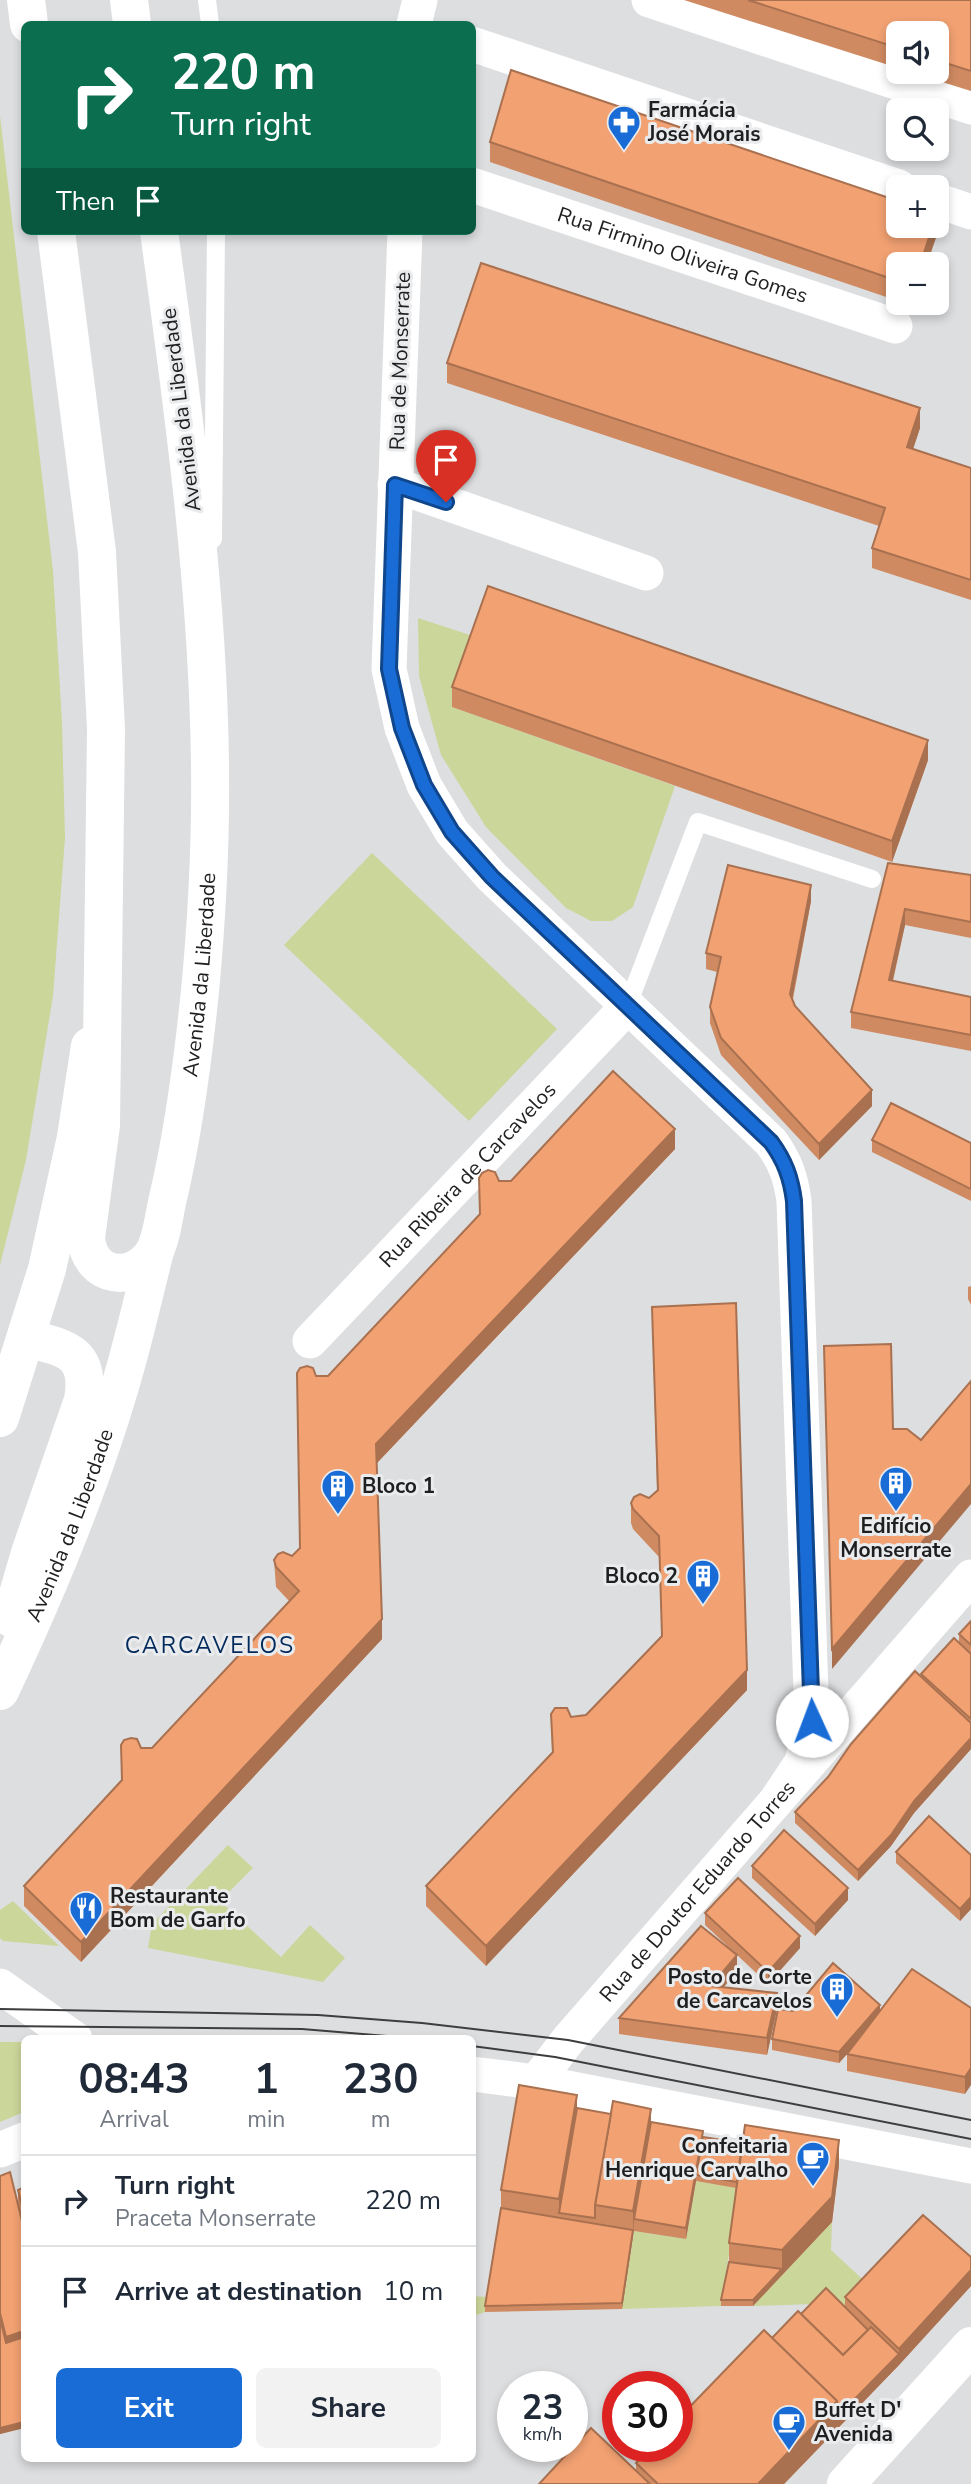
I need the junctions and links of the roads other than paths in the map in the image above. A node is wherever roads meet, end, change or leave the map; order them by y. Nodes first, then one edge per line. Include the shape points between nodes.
1 (129, 0) edge
2 (207, 0) edge
3 (420, 0) edge
4 (649, 0) edge
5 (132, 21) edge
6 (210, 21) edge
7 (415, 21) edge
8 (476, 45) edge
9 (971, 107) edge
10 (886, 183) edge
11 (476, 187) edge
12 (949, 204) edge
13 (971, 212) edge
14 (57, 235) edge
15 (159, 235) edge
16 (216, 235) edge
17 (405, 235) edge
18 (895, 326) dead end
19 (395, 485) junction
20 (646, 573) dead end
21 (209, 728) junction
22 (872, 879) dead end
23 (103, 919) junction
24 (626, 1007) junction
25 (155, 1251) junction
26 (26, 1338) junction
27 (310, 1340) dead end
28 (0, 1418) edge
29 (971, 1577) edge
30 (0, 1657) edge
31 (0, 1690) edge
32 (778, 1798) junction
33 (0, 1986) edge
34 (69, 2035) edge
35 (476, 2074) edge
36 (536, 2082) junction
37 (21, 2141) edge
38 (0, 2150) edge
39 (971, 2166) edge
40 (971, 2346) edge
41 (846, 2484) edge

1 - 5 main road
2 - 6 lane
3 - 7 street
4 - 9 street
8 - 10 street
11 - 18 street, Rua Firmino Oliveira Gomes
12 - 13 street
14 - 23 main road via 97,552 106,729
15 - 21 main road, Avenida da Liberdade via 198,551
16 - 21 lane
17 - 19 street, Rua de Monserrate
19 - 20 street
19 - 24 street, Rua de Monserrate via 389,669 402,728 424,785 452,832 492,877
21 - 25 main road, Avenida da Liberdade via 206,927 194,1055
22 - 24 lane via 698,822
23 - 25 main road via 101,1125 87,1252 103,1269 118,1273 144,1264
23 - 26 main road via 76,1137 47,1269
24 - 27 street, Rua Ribeira de Carcavelos
24 - 32 street, Rua de Monserrate via 771,1142 791,1177 812,1721 802,1762
25 - 31 main road, Avenida da Liberdade via 97,1455 68,1537
26 - 28 main road
26 - 30 main road via 71,1351 84,1369 86,1383
29 - 32 street, Rua de Doutor Eduardo Torres
32 - 36 street, Rua de Doutor Eduardo Torres
33 - 34 street
35 - 36 street
36 - 39 street
37 - 38 street
40 - 41 main road

